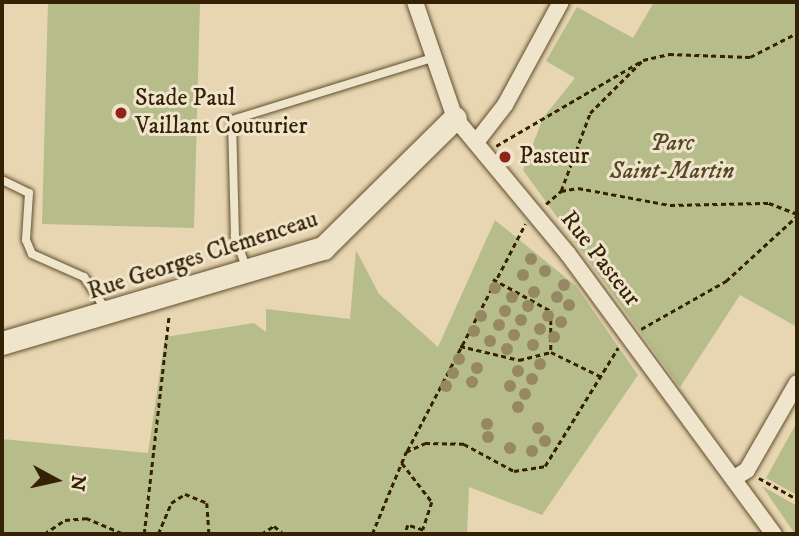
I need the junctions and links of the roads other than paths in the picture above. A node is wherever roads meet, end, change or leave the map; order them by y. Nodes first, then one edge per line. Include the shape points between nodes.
1 (415, 2) edge
2 (561, 2) edge
3 (438, 57) junction
4 (455, 118) junction
5 (487, 146) junction
6 (2, 180) edge
7 (247, 272) junction
8 (108, 316) junction
9 (2, 343) edge
10 (797, 383) edge
11 (742, 474) junction
12 (774, 534) edge

1 - 3 street, Rue Pasteur
2 - 5 street
3 - 4 street, Rue Pasteur
3 - 7 lane via 232,120 235,236
4 - 5 street, Rue Pasteur
4 - 7 street, Rue Georges Clemenceau via 424,142 340,237
5 - 11 street, Rue Pasteur
6 - 8 lane via 29,193 26,240 32,254 84,277
7 - 8 street, Rue Georges Clemenceau
8 - 9 street, Rue Georges Clemenceau
10 - 11 street
11 - 12 street, Rue Pasteur

